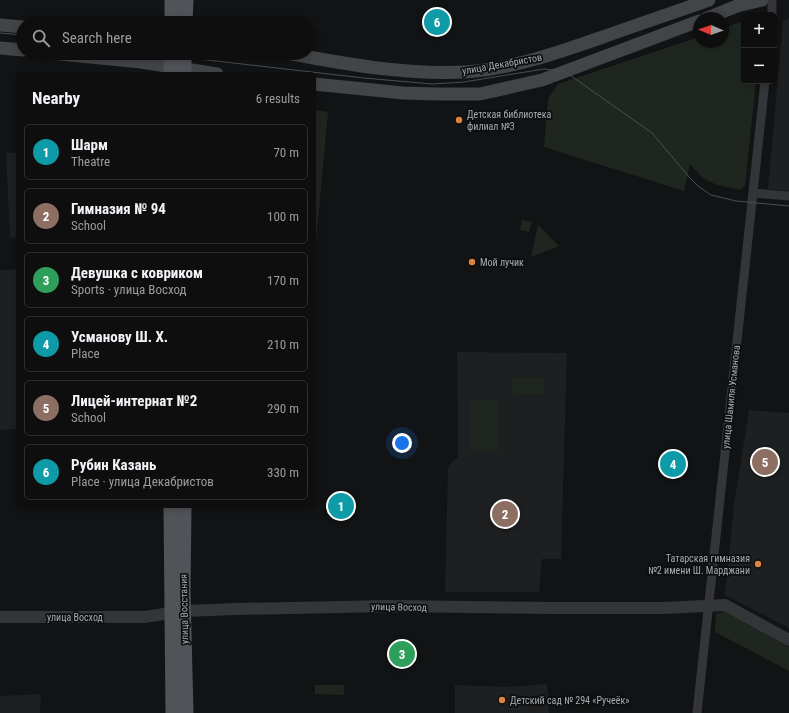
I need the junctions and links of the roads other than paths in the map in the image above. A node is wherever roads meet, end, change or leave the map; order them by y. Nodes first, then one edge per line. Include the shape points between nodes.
1 (172, 0) edge
2 (186, 0) edge
3 (709, 0) edge
4 (762, 0) edge
5 (772, 0) edge
6 (722, 12) edge
7 (772, 12) edge
8 (172, 16) edge
9 (185, 16) edge
10 (693, 23) edge
11 (0, 25) edge
12 (16, 26) edge
13 (0, 48) edge
14 (16, 49) edge
15 (316, 58) edge
16 (121, 60) edge
17 (176, 67) edge
18 (205, 72) edge
19 (316, 84) edge
20 (764, 84) edge
21 (753, 193) junction
22 (789, 196) edge
23 (172, 508) edge
24 (184, 508) edge
25 (709, 605) junction
26 (178, 612) junction
27 (0, 617) edge
28 (789, 640) edge
29 (173, 713) edge
30 (186, 713) edge
31 (697, 713) edge

1 - 8 main road
2 - 9 main road
3 - 15 main road, улица Декабристов via 539,58 480,70 408,70
4 - 6 main road
5 - 7 street
10 - 19 main road via 542,80 480,94 402,93
11 - 12 main road
13 - 14 main road
16 - 17 main road
17 - 18 main road
20 - 21 street, улица Шамиля Усманова
21 - 22 street
21 - 25 street, улица Шамиля Усманова
23 - 26 main road, улица Восстания
24 - 26 main road, улица Восстания via 183,593
25 - 26 street, улица Восход via 663,608 389,606
25 - 28 street, улица Восход via 725,605
25 - 31 street, улица Шамиля Усманова
26 - 27 street, улица Восход via 144,617
26 - 29 main road, улица Восстания
26 - 30 main road, улица Восстания

